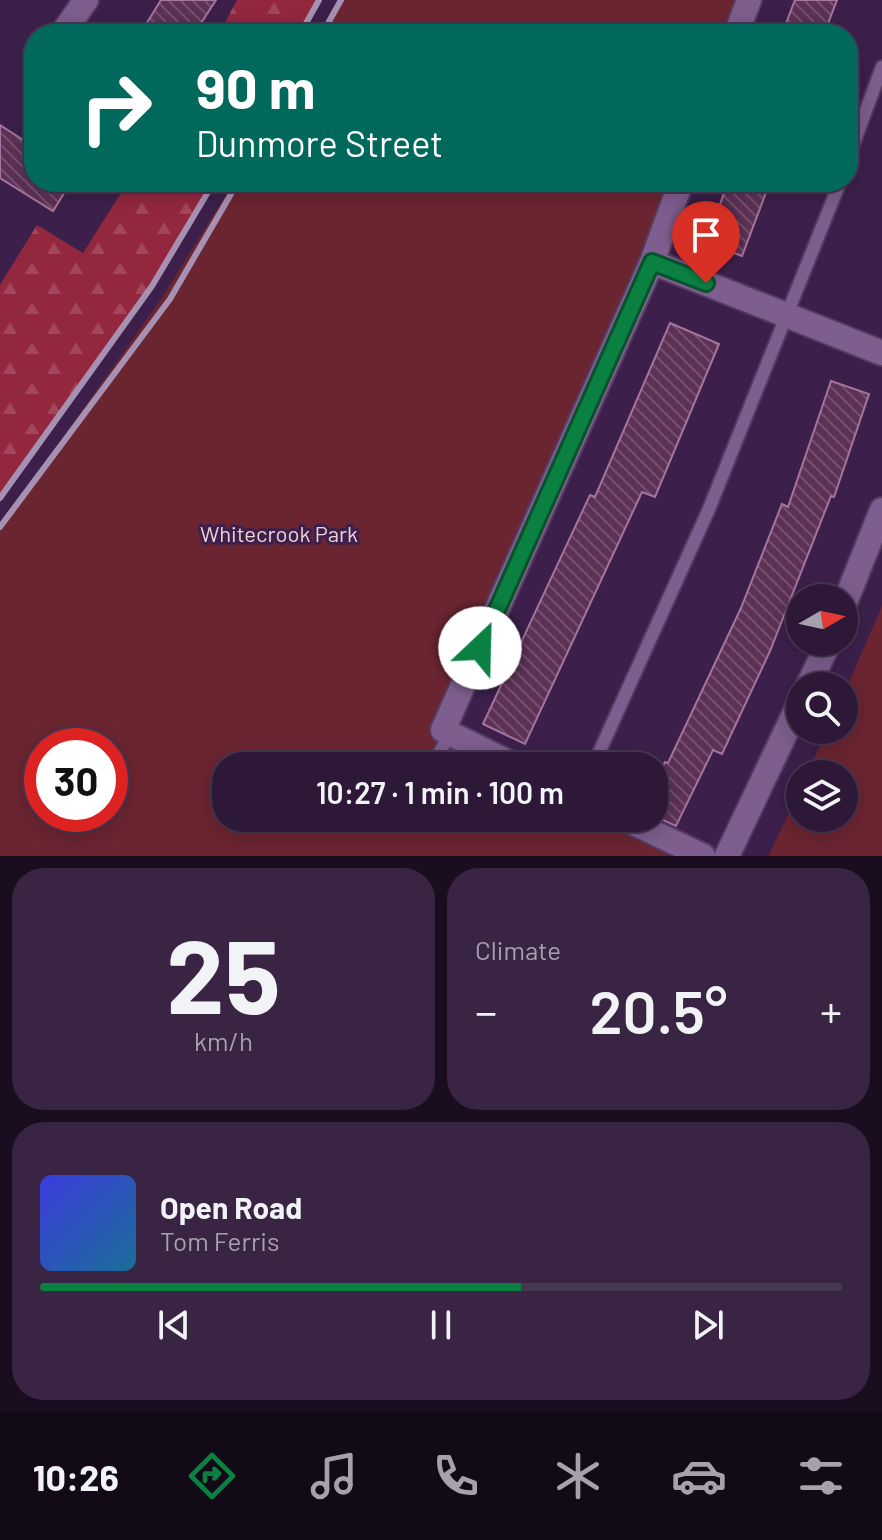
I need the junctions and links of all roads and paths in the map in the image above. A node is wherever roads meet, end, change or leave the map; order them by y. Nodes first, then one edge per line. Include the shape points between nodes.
1 (86, 0) edge
2 (749, 0) edge
3 (69, 24) edge
4 (740, 24) edge
5 (882, 67) edge
6 (858, 132) edge
7 (677, 192) edge
8 (836, 192) edge
9 (652, 262) junction
10 (788, 315) junction
11 (882, 353) edge
12 (882, 510) edge
13 (852, 584) edge
14 (786, 732) edge
15 (450, 734) junction
16 (440, 752) edge
17 (487, 752) edge
18 (599, 752) edge
19 (652, 832) edge
20 (703, 856) edge
21 (727, 856) edge

1 - 3 street
2 - 4 street
5 - 6 lane
7 - 9 street
8 - 10 lane
9 - 10 street
9 - 15 street via 443,730
10 - 11 street
10 - 18 lane via 709,509
12 - 13 street
14 - 21 street
15 - 16 lane
15 - 17 street
19 - 20 street

